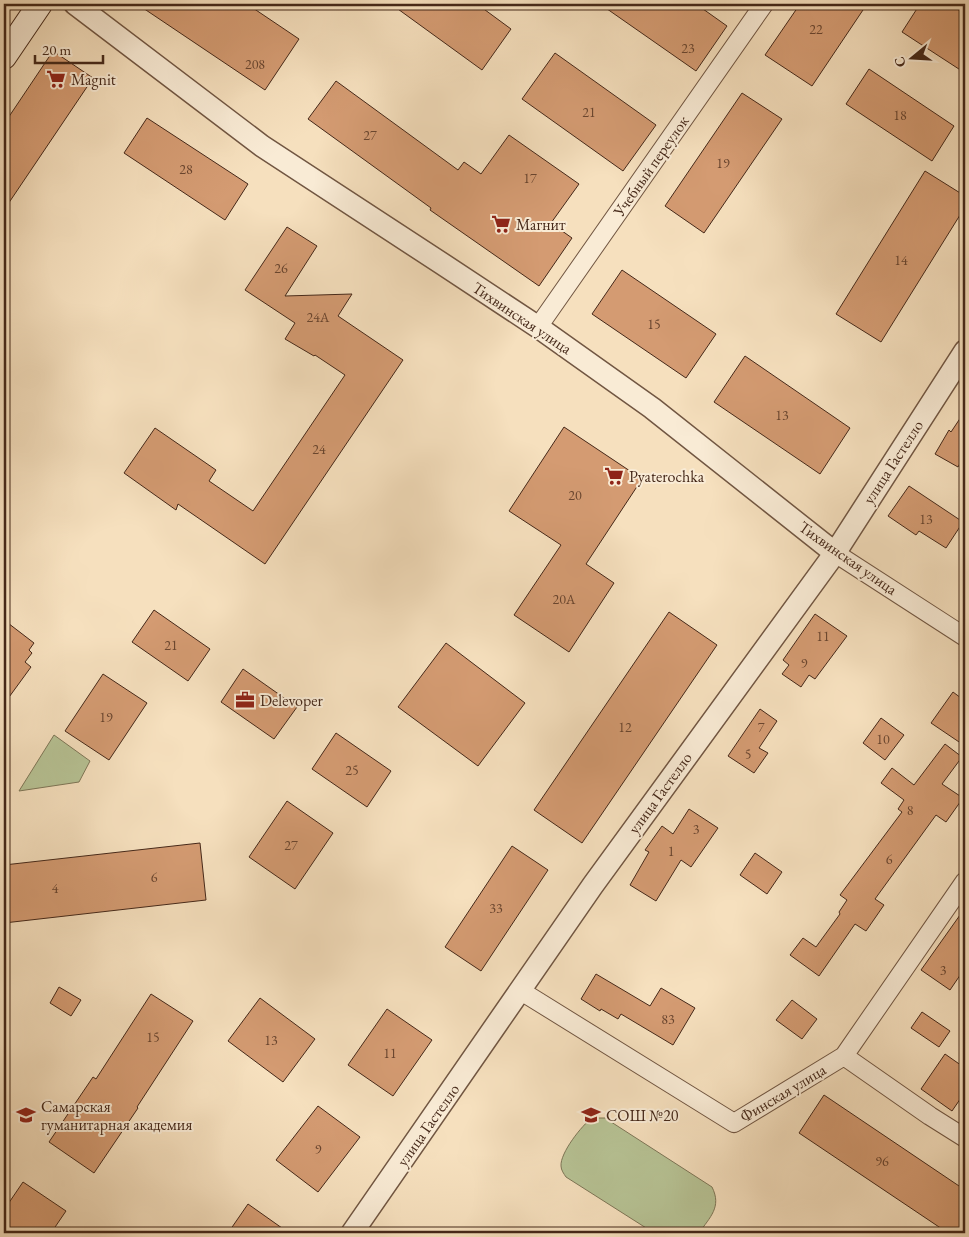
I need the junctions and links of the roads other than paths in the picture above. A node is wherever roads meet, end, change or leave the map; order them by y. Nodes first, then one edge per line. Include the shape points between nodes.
1 (40, 4) edge
2 (75, 4) edge
3 (764, 4) edge
4 (4, 57) edge
5 (538, 327) junction
6 (965, 351) edge
7 (835, 553) junction
8 (965, 638) edge
9 (965, 881) edge
10 (521, 992) junction
11 (844, 1056) junction
12 (965, 1138) edge
13 (352, 1233) edge

1 - 4 main road
2 - 5 street, Тихвинская улица via 262,146
3 - 5 street, Учебный переулок
5 - 7 street, Тихвинская улица via 652,408
6 - 7 street, улица Гастелло
7 - 8 street, Тихвинская улица
7 - 10 street, улица Гастелло via 593,885
9 - 11 street
10 - 11 street, Финская улица via 734,1123
10 - 13 street, улица Гастелло
11 - 12 street, Финская улица

